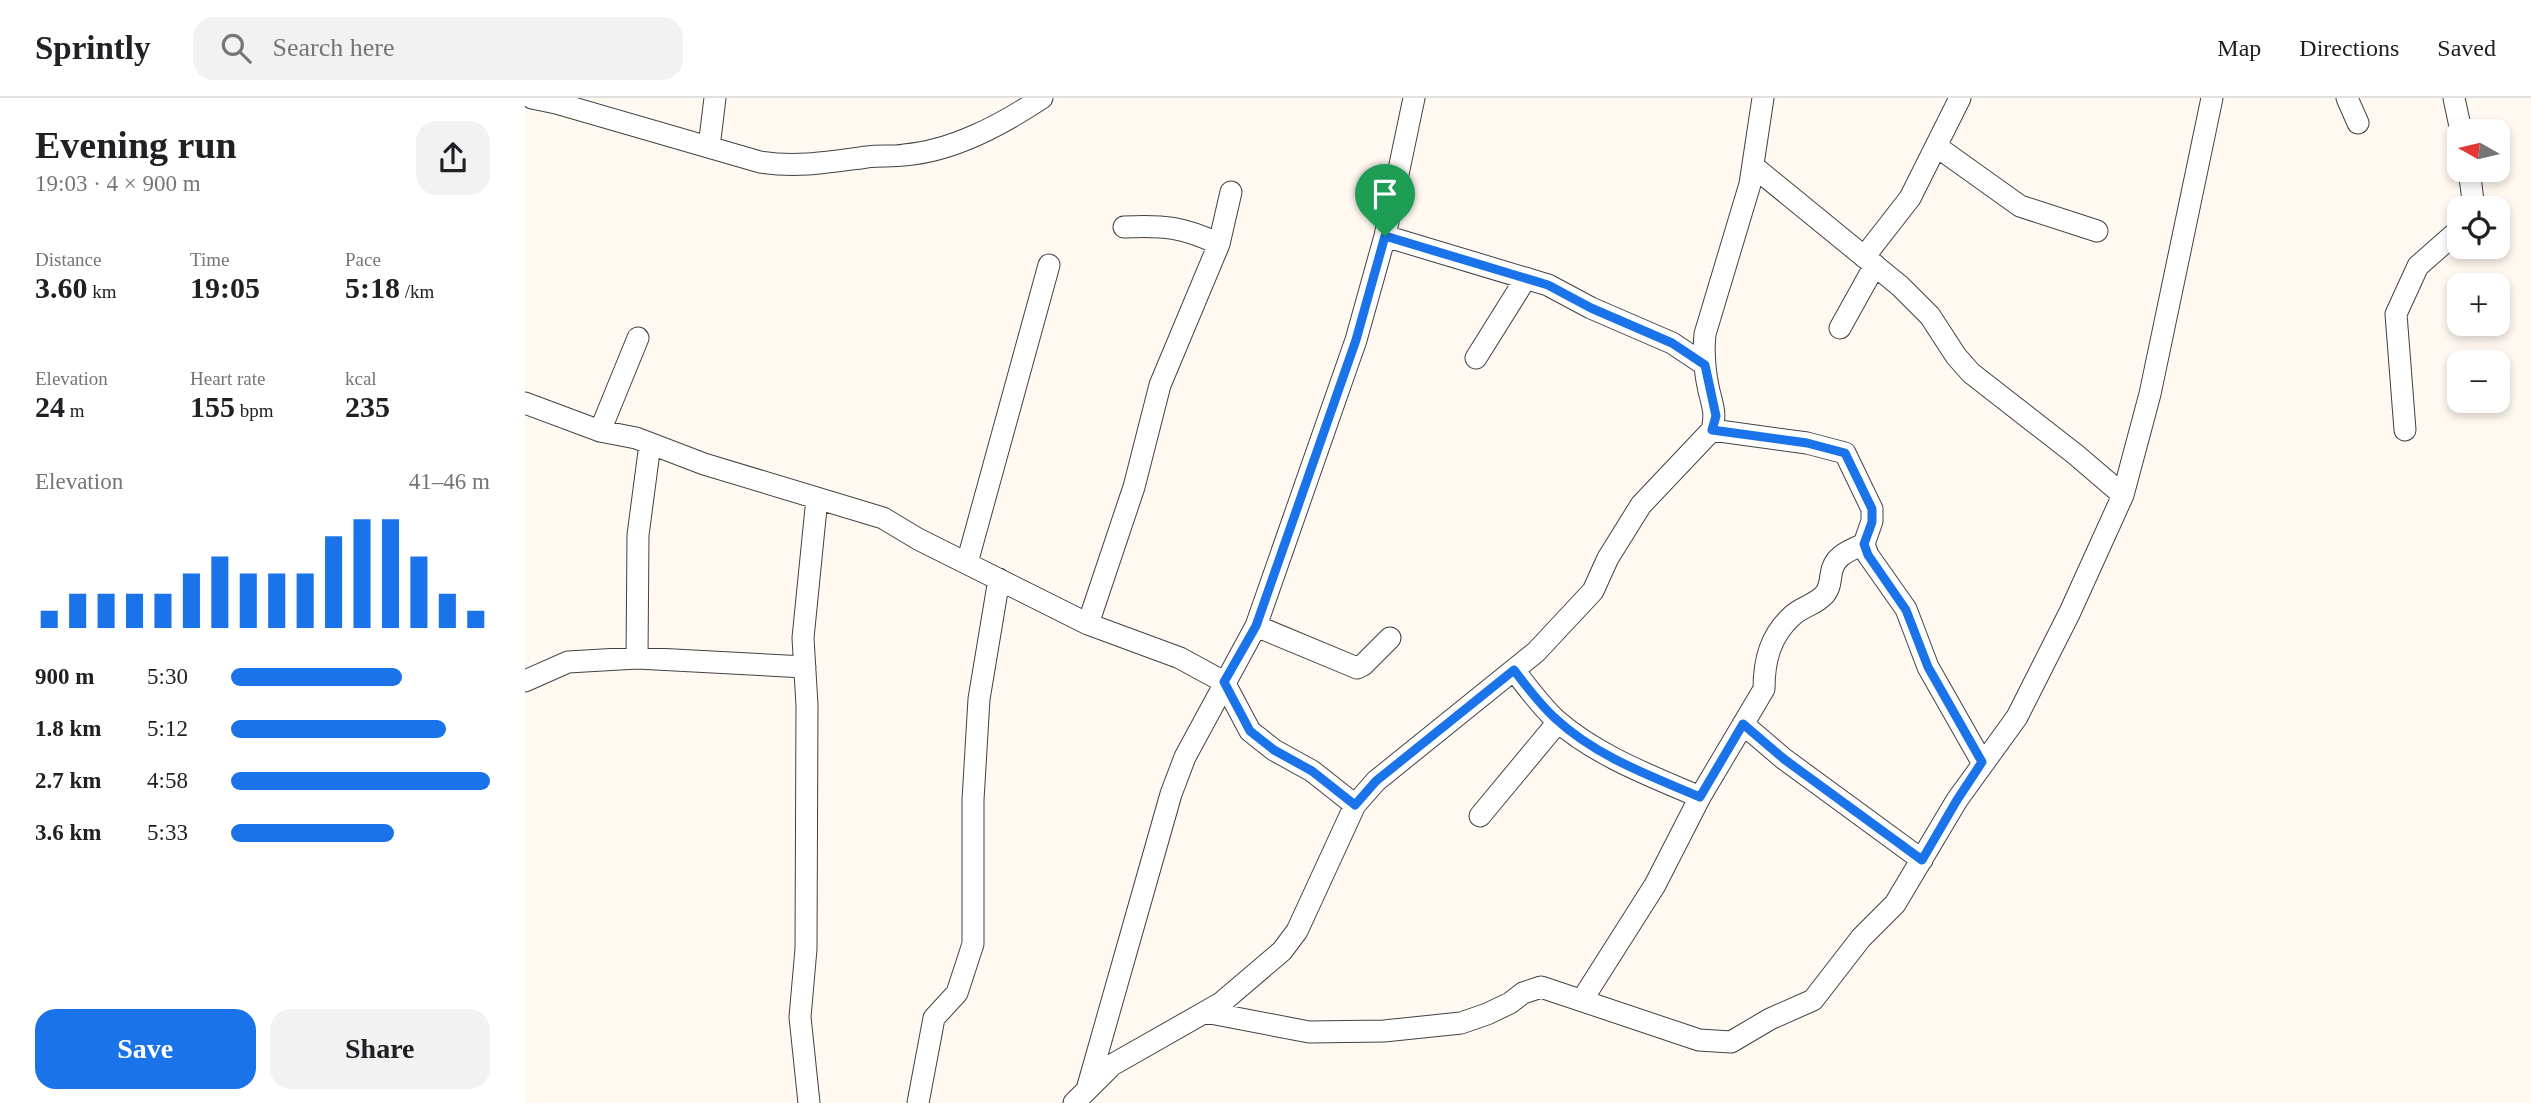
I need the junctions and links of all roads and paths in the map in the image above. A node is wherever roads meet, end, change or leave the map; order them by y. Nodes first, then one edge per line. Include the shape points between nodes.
1 (532, 98) edge
2 (715, 98) edge
3 (1042, 98) edge
4 (1414, 98) edge
5 (1763, 98) edge
6 (1960, 98) edge
7 (2212, 98) edge
8 (2347, 98) edge
9 (2454, 98) edge
10 (2458, 119) edge
11 (2358, 123) dead end
12 (709, 146) junction
13 (1936, 146) junction
14 (1753, 166) junction
15 (1231, 192) dead end
16 (1125, 227) dead end
17 (2097, 232) dead end
18 (1385, 236) junction
19 (2447, 241) edge
20 (1220, 244) junction
21 (1869, 261) junction
22 (1049, 265) dead end
23 (1526, 278) junction
24 (1840, 328) dead end
25 (638, 338) dead end
26 (1476, 358) dead end
27 (1705, 365) junction
28 (525, 403) edge
29 (1712, 430) junction
30 (2405, 430) dead end
31 (600, 431) junction
32 (649, 444) junction
33 (2123, 495) junction
34 (817, 498) junction
35 (1864, 544) junction
36 (967, 563) junction
37 (999, 579) junction
38 (1088, 624) junction
39 (1256, 626) junction
40 (1390, 638) dead end
41 (637, 658) junction
42 (805, 667) junction
43 (1514, 670) junction
44 (525, 681) edge
45 (1224, 682) junction
46 (1558, 722) junction
47 (1743, 724) junction
48 (1982, 762) junction
49 (1700, 797) junction
50 (1355, 805) junction
51 (1480, 816) dead end
52 (1922, 860) junction
53 (1582, 1000) junction
54 (1205, 1012) junction
55 (1081, 1095) edge
56 (809, 1103) edge
57 (918, 1103) edge

1 - 12 street
2 - 12 street
3 - 12 street via 1007,121 947,146 906,155 792,166 760,162
4 - 18 street
5 - 14 street
6 - 13 street
7 - 33 street via 2150,394
8 - 11 street
9 - 10 street
13 - 17 street via 2020,205
13 - 21 street via 1910,198
14 - 21 street
14 - 27 street via 1710,315 1703,347
15 - 20 street
16 - 20 street via 1190,230
18 - 23 street
18 - 39 street via 1356,340
19 - 30 street via 2418,266 2396,314
20 - 38 street via 1160,385 1134,487
21 - 24 street
21 - 33 street via 1930,316 1971,373
22 - 36 street
23 - 26 street
23 - 27 street via 1672,343
25 - 31 street
27 - 29 street via 1716,416
28 - 31 street
29 - 35 street via 1845,453 1872,509
29 - 43 street via 1641,505 1593,591
31 - 32 street
32 - 34 street
32 - 41 street via 638,535
33 - 48 street via 2017,717
34 - 36 street via 883,518
34 - 42 street via 803,638
35 - 47 street via 1836,560 1827,592 1792,616 1770,643 1764,690
35 - 48 street via 1906,610 1928,667
36 - 37 street
37 - 38 street
37 - 57 street via 979,699 973,800 973,944 957,993 934,1018
38 - 45 street via 1180,658
39 - 40 street via 1357,668
39 - 45 street
41 - 42 street
41 - 44 street via 568,662
42 - 56 street via 806,949 800,1017
43 - 46 street
43 - 50 street via 1376,781
45 - 50 street via 1250,731
45 - 55 street via 1171,794
46 - 49 street via 1624,764
46 - 51 street
47 - 49 street
47 - 52 street
48 - 52 street
49 - 53 street via 1655,885
50 - 54 street via 1297,931 1282,951
52 - 53 street via 1895,904 1861,938 1813,1000 1731,1042 1699,1040
53 - 54 street via 1541,987 1461,1023 1384,1031 1309,1032
54 - 55 street via 1112,1065

